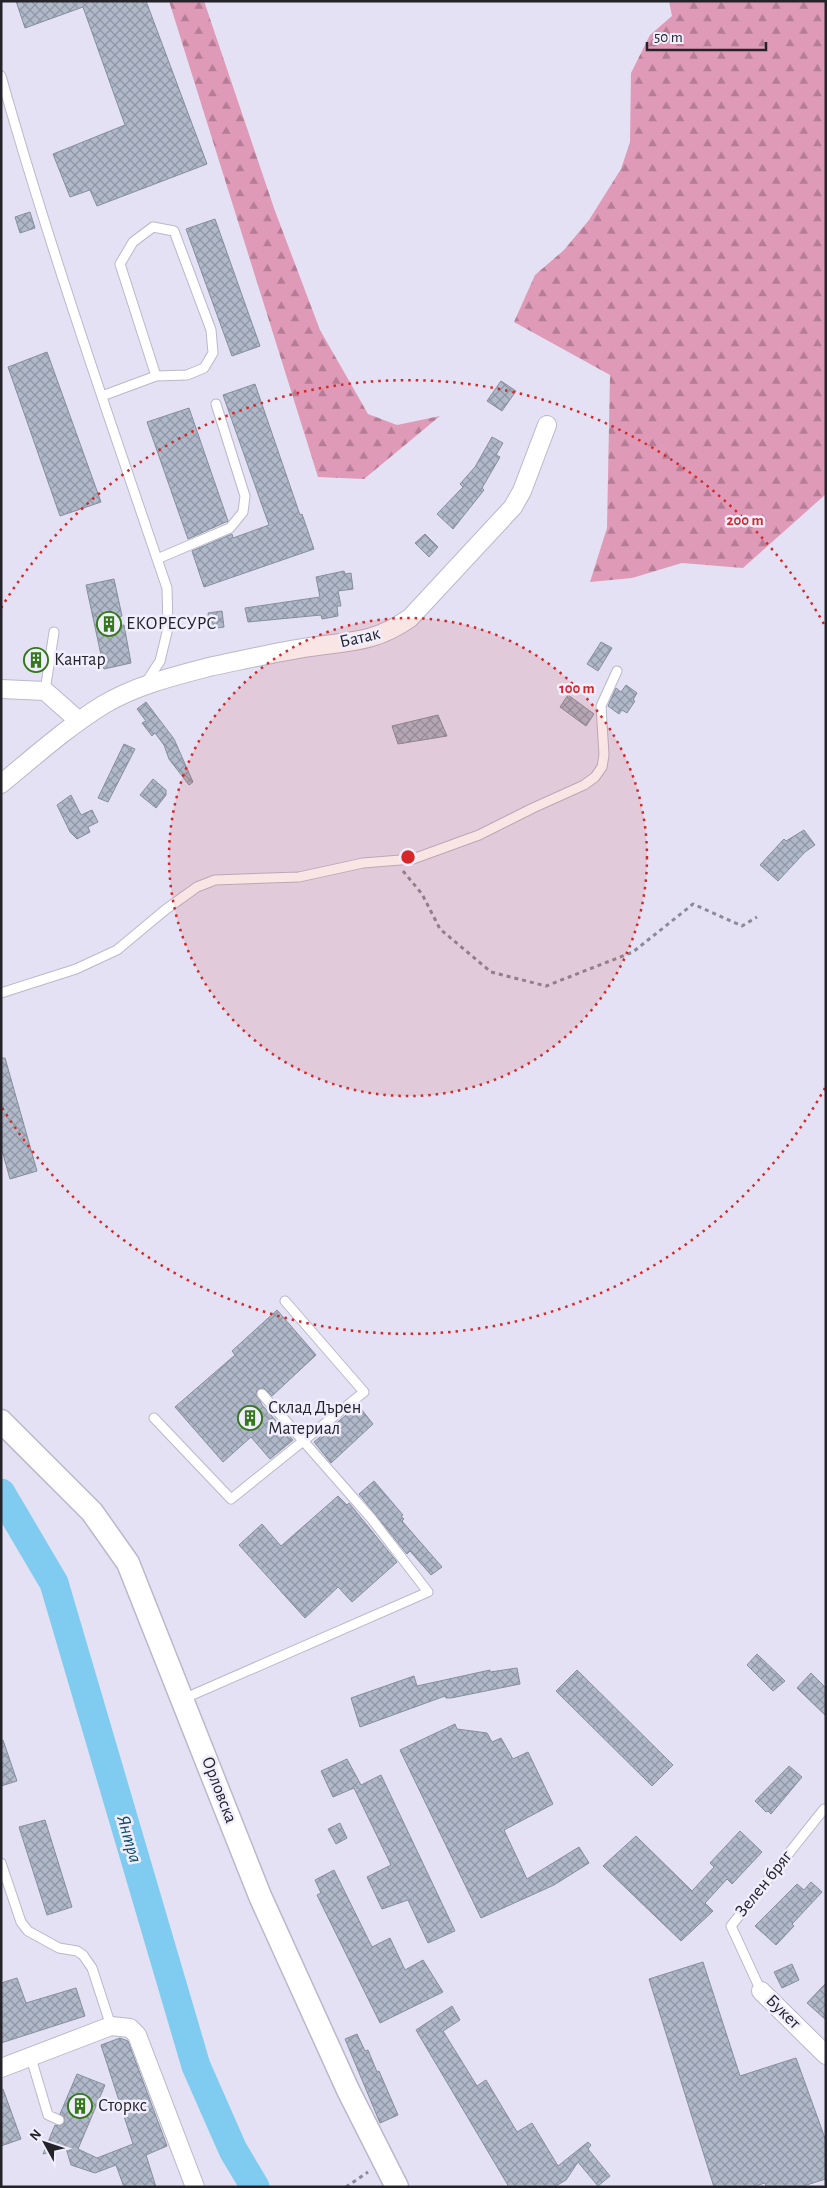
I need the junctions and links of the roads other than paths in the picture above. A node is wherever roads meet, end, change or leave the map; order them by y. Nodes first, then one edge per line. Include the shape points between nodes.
1 (1, 76) edge
2 (156, 376) junction
3 (102, 396) junction
4 (216, 404) dead end
5 (547, 425) dead end
6 (157, 559) junction
7 (54, 632) dead end
8 (617, 671) dead end
9 (143, 686) junction
10 (1, 689) edge
11 (45, 691) junction
12 (80, 721) junction
13 (1, 784) edge
14 (1, 993) edge
15 (286, 1301) dead end
16 (262, 1394) dead end
17 (154, 1418) dead end
18 (1, 1422) edge
19 (303, 1442) junction
20 (183, 1699) junction
21 (824, 1809) dead end
22 (1, 1864) edge
23 (762, 1991) joint
24 (110, 2026) junction
25 (826, 2055) edge
26 (31, 2058) junction
27 (1, 2068) edge
28 (59, 2120) dead end
29 (195, 2187) edge
30 (397, 2187) edge

1 - 3 lane via 34,192
2 - 2 lane via 187,375 204,368 213,353 211,330 174,231 153,227 133,242 120,264
2 - 3 lane
3 - 6 lane
4 - 6 lane via 244,496 243,512 230,528
5 - 9 street, Батак via 513,507 410,618 394,629 370,639 260,657
6 - 9 lane via 167,588 168,628 160,661
7 - 11 lane
8 - 14 lane via 601,706 602,767 584,786 479,835 413,859 363,863 299,877 215,880 197,887 117,950 76,969
9 - 12 street, Батак via 104,704
10 - 11 street
11 - 12 street
12 - 13 street, Батак
15 - 19 lane via 364,1392
16 - 19 lane
17 - 19 lane via 231,1499
18 - 20 street, Орловска via 92,1512 128,1563
19 - 20 lane via 371,1518 428,1592
20 - 30 street, Орловска via 260,1896 344,2081
21 - 23 lane, Зелен бряг via 731,1926
22 - 24 lane via 20,1922 28,1931 59,1948 77,1951 92,1968
23 - 25 street, Букет
24 - 26 street
24 - 29 street via 130,2028 137,2035
26 - 27 street
26 - 28 lane via 48,2115

